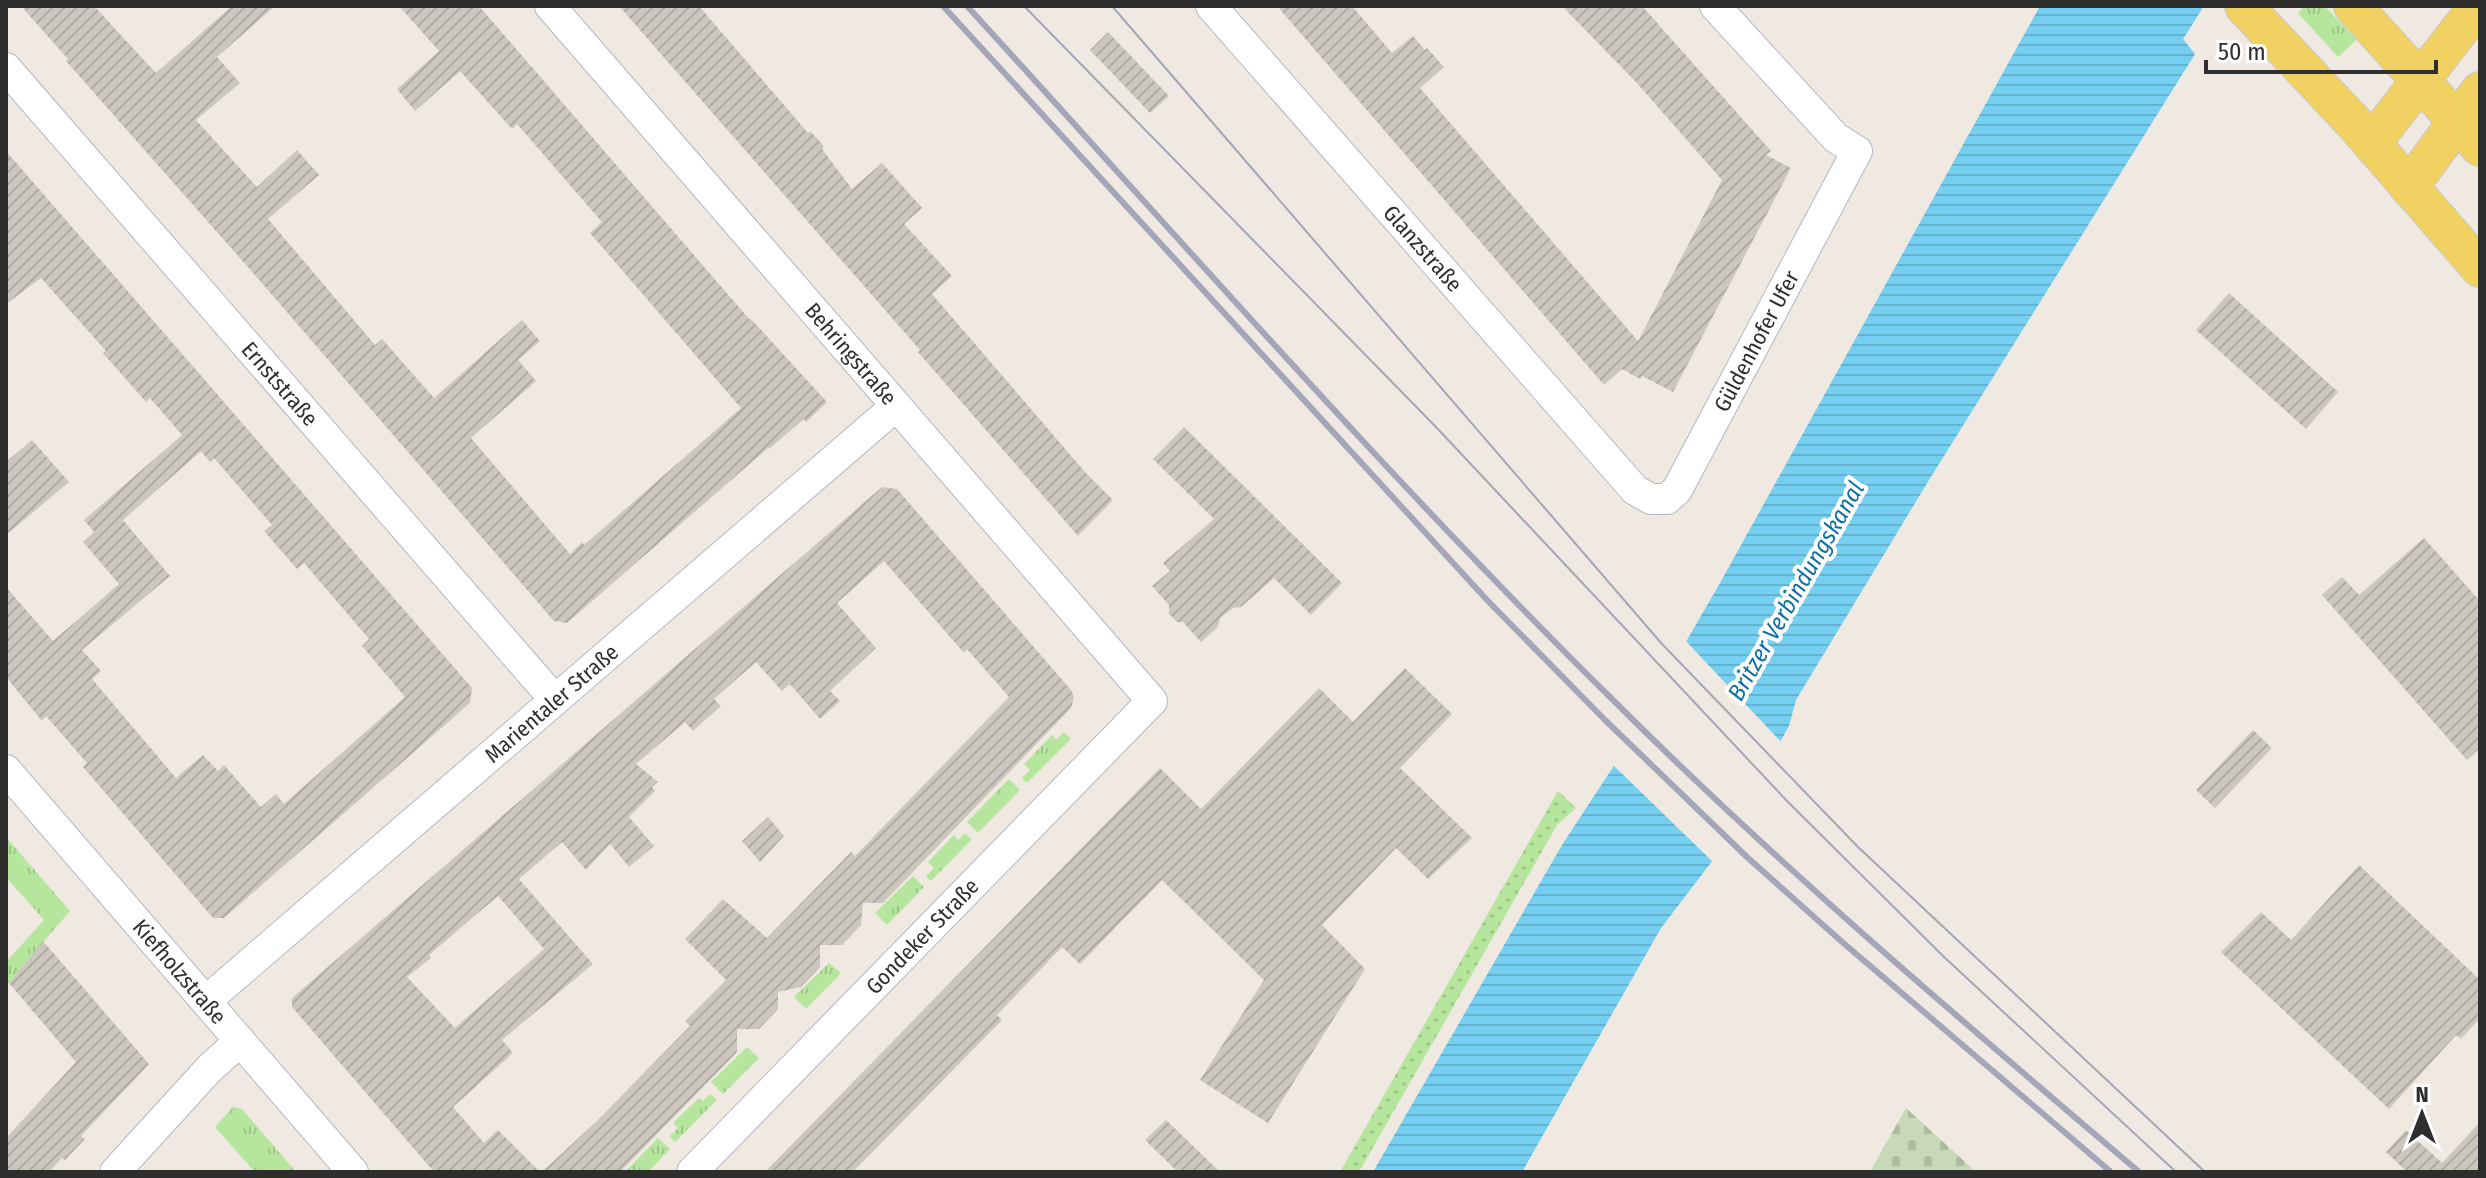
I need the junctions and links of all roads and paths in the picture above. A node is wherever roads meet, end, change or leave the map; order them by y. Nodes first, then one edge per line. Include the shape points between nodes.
1 (550, 6) edge
2 (1211, 6) edge
3 (1715, 6) edge
4 (2244, 6) edge
5 (2353, 6) edge
6 (2478, 6) edge
7 (6, 68) edge
8 (2420, 80) junction
9 (2472, 119) edge
10 (2372, 143) junction
11 (2409, 187) junction
12 (2480, 268) edge
13 (896, 406) junction
14 (1635, 490) joint
15 (555, 700) junction
16 (1152, 701) joint
17 (6, 770) edge
18 (206, 1001) junction
19 (240, 1041) junction
20 (115, 1172) edge
21 (353, 1172) edge
22 (692, 1172) edge

1 - 13 street, Behringstraße
2 - 14 street, Glanzstraße
3 - 14 street, Güldenhofer Ufer via 1836,138 1857,151 1677,490 1667,499 1651,499
4 - 10 main road
5 - 8 main road
6 - 8 main road
7 - 15 street, Ernststraße
8 - 9 main road
8 - 10 main road
9 - 11 main road
10 - 11 main road
11 - 12 main road
13 - 15 street, Marientaler Straße
13 - 16 street, Behringstraße
15 - 18 street, Marientaler Straße
16 - 22 street, Gondeker Straße
17 - 18 street, Kiefholzstraße
18 - 19 street, Kiefholzstraße
19 - 20 street
19 - 21 street, Kiefholzstraße

